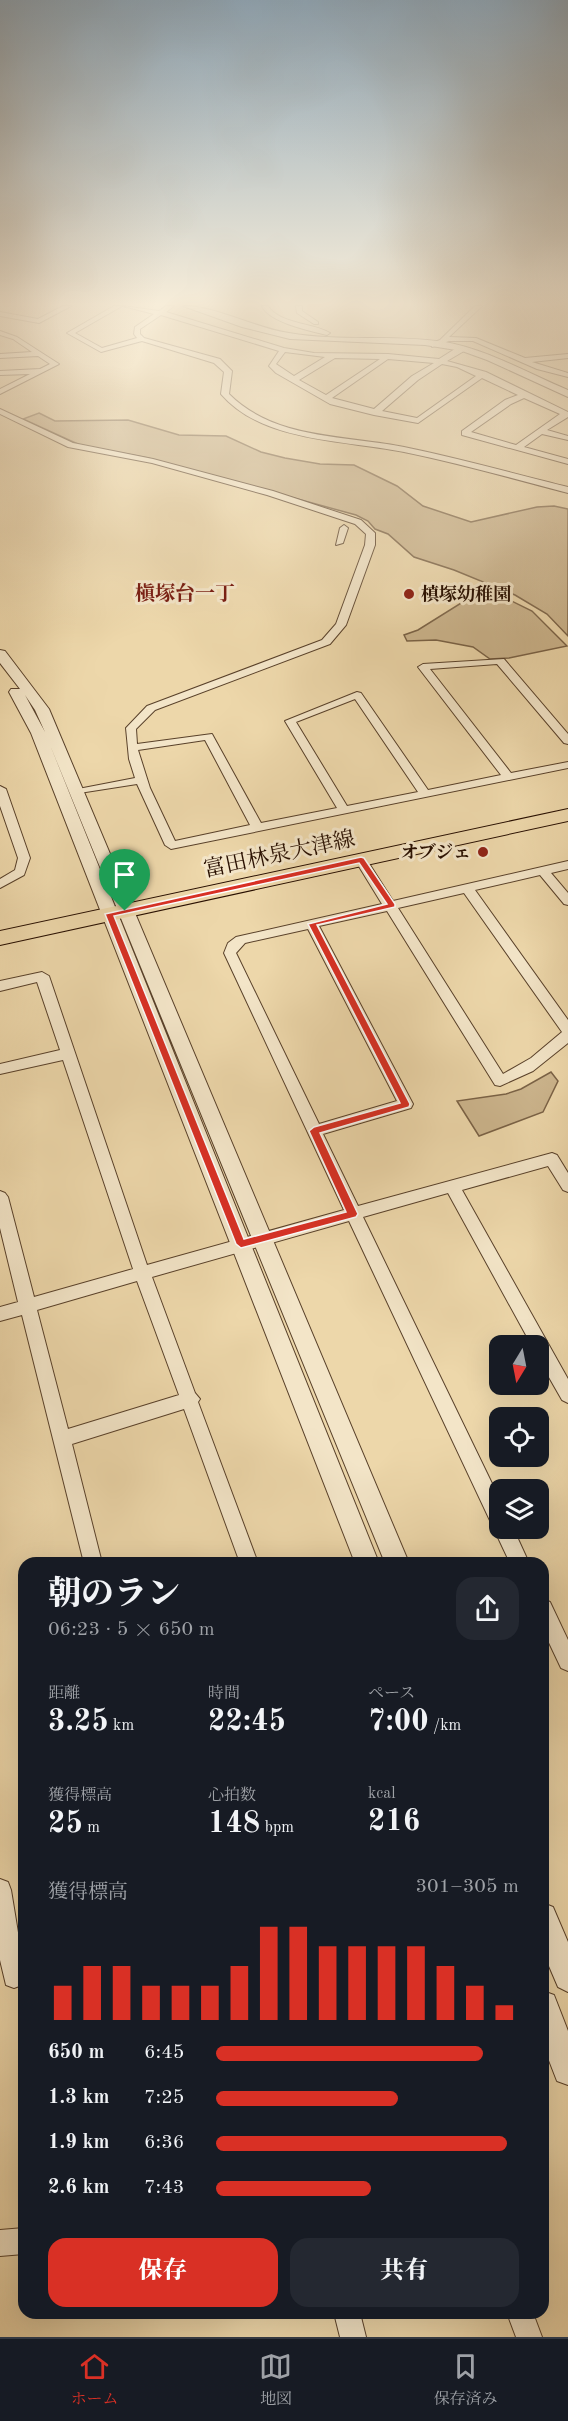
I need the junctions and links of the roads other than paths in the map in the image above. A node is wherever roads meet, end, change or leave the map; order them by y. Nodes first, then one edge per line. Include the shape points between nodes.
1 (8, 415) edge
2 (256, 415) edge
3 (389, 415) edge
4 (426, 415) edge
5 (490, 415) edge
6 (567, 415) edge
7 (541, 431) junction
8 (568, 438) edge
9 (517, 448) junction
10 (568, 462) edge
11 (568, 490) edge
12 (344, 528) dead end
13 (339, 543) dead end
14 (0, 654) edge
15 (0, 671) edge
16 (568, 741) edge
17 (133, 748) junction
18 (568, 765) edge
19 (507, 776) junction
20 (141, 780) junction
21 (0, 789) edge
22 (77, 792) junction
23 (425, 793) junction
24 (343, 809) junction
25 (568, 814) edge
26 (257, 827) junction
27 (361, 860) junction
28 (568, 865) edge
29 (543, 871) junction
30 (0, 884) edge
31 (468, 889) junction
32 (568, 901) edge
33 (392, 906) junction
34 (117, 913) junction
35 (312, 924) junction
36 (0, 938) edge
37 (0, 986) edge
38 (568, 1030) edge
39 (568, 1035) edge
40 (67, 1054) junction
41 (0, 1069) edge
42 (314, 1131) junction
43 (568, 1186) edge
44 (453, 1188) junction
45 (0, 1197) edge
46 (352, 1214) junction
47 (263, 1238) junction
48 (241, 1244) junction
49 (142, 1272) junction
50 (29, 1305) junction
51 (0, 1314) edge
52 (568, 1395) edge
53 (191, 1399) junction
54 (62, 1439) junction
55 (489, 1498) edge
56 (508, 1539) edge
57 (92, 1557) edge
58 (247, 1557) edge
59 (365, 1557) edge
60 (395, 1557) edge
61 (517, 1557) edge
62 (549, 1622) edge
63 (568, 1660) edge
64 (0, 1890) edge
65 (549, 1931) edge
66 (13, 1977) edge
67 (568, 1977) edge
68 (549, 2021) edge
69 (568, 2070) edge
70 (18, 2242) edge
71 (0, 2243) edge
72 (348, 2319) edge
73 (522, 2319) edge
74 (352, 2337) edge
75 (529, 2337) edge

1 - 17 street via 71,445 153,461 270,493 358,522 371,533 341,626 326,642 151,708 130,728
2 - 11 street via 282,429 320,439 403,449
3 - 4 street via 418,421
5 - 9 street via 465,433
6 - 7 street
7 - 8 street
7 - 9 street
9 - 10 street
12 - 13 street
14 - 22 street via 42,709
15 - 34 street via 38,732
16 - 19 street via 500,661 423,667
17 - 20 street
17 - 26 street via 208,736
18 - 19 street
19 - 23 street
20 - 22 street
20 - 26 street via 171,845
21 - 30 street via 24,858 20,872
22 - 34 street
23 - 24 street
23 - 24 street via 357,695 290,721
24 - 26 street
25 - 27 main road, 富田林泉大津線
27 - 33 street
27 - 34 main road, 富田林泉大津線
28 - 29 street
29 - 31 street
29 - 32 street
31 - 33 street
31 - 38 street
33 - 35 street
33 - 39 street via 500,1081 517,1075
34 - 36 main road, 富田林泉大津線
34 - 47 street
34 - 48 street
35 - 42 street via 241,940 230,953
35 - 42 street via 406,1104
37 - 40 street via 42,976
40 - 41 street
40 - 49 street
42 - 46 street
43 - 44 street via 552,1159
44 - 46 street
44 - 52 street
45 - 50 street
46 - 47 street
46 - 55 street
47 - 48 street
47 - 60 street
48 - 49 street
48 - 59 street
49 - 50 street
49 - 53 street
50 - 51 street
50 - 54 street
53 - 54 street
53 - 58 street
54 - 57 street
56 - 61 street
62 - 63 street
64 - 66 street
65 - 67 street
68 - 69 street
70 - 71 street
72 - 74 street
73 - 75 street

